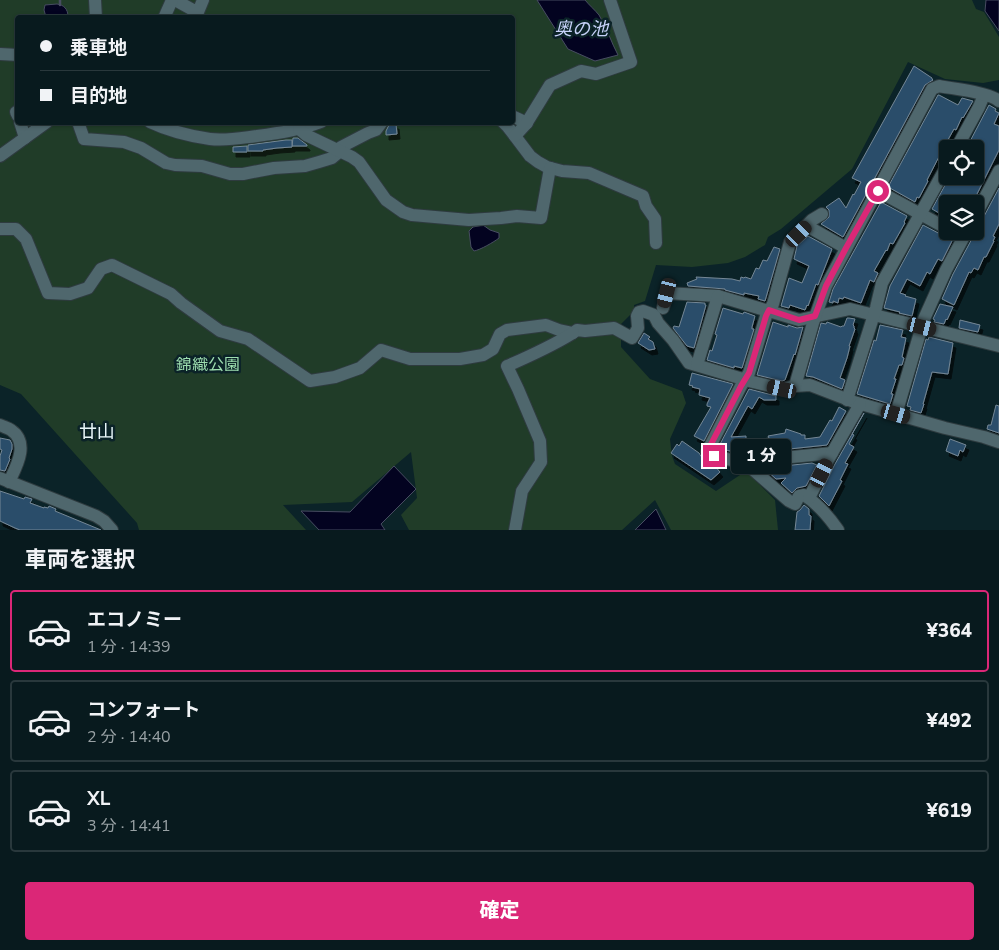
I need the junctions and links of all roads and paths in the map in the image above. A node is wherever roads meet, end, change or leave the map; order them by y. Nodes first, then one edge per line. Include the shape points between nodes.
1 (95, 0) edge
2 (172, 0) edge
3 (176, 0) edge
4 (610, 0) edge
5 (199, 10) edge
6 (96, 15) edge
7 (165, 15) edge
8 (0, 54) edge
9 (15, 55) edge
10 (984, 95) junction
11 (999, 101) edge
12 (515, 117) edge
13 (527, 123) junction
14 (21, 125) edge
15 (43, 125) edge
16 (79, 125) edge
17 (380, 125) edge
18 (506, 125) edge
19 (168, 126) edge
20 (299, 126) edge
21 (515, 136) junction
22 (25, 138) junction
23 (961, 140) edge
24 (339, 151) junction
25 (0, 156) edge
26 (550, 168) junction
27 (999, 172) edge
28 (939, 180) edge
29 (878, 191) junction
30 (984, 200) edge
31 (822, 214) dead end
32 (920, 214) junction
33 (939, 224) edge
34 (807, 226) junction
35 (0, 229) edge
36 (962, 240) edge
37 (656, 243) dead end
38 (846, 248) junction
39 (718, 296) junction
40 (664, 308) dead end
41 (769, 310) junction
42 (815, 316) junction
43 (874, 316) junction
44 (922, 327) junction
45 (573, 333) junction
46 (999, 346) edge
47 (697, 365) junction
48 (745, 380) junction
49 (794, 386) junction
50 (854, 402) junction
51 (896, 414) junction
52 (0, 426) edge
53 (999, 442) edge
54 (832, 453) junction
55 (748, 461) junction
56 (5, 480) edge
57 (809, 498) junction
58 (112, 530) edge
59 (515, 530) edge
60 (838, 530) edge

1 - 6 street
2 - 7 street
3 - 5 street
4 - 13 street via 630,62 596,74 581,71 550,85
8 - 9 street
10 - 11 street
10 - 23 street
10 - 29 street via 938,86 932,89
12 - 13 street
13 - 21 street
14 - 22 street
15 - 22 street
16 - 24 street via 84,139 124,142 166,163 202,166 230,174 305,166 332,158
17 - 24 street
18 - 21 street
19 - 20 street via 210,139 226,140 283,133
20 - 24 street via 306,135
21 - 26 street via 530,156
22 - 25 street
24 - 26 street via 359,162 386,200 403,212 469,220 517,216 541,218
26 - 37 street via 589,173 643,196 655,219
27 - 30 street
28 - 32 street
29 - 32 street
29 - 38 street
31 - 34 street
32 - 33 street
32 - 43 street via 882,283
34 - 38 street
34 - 41 street via 790,242
35 - 45 street via 16,229 26,239 48,293 70,294 88,288 101,269 112,265 170,294 220,331 248,339 310,381 360,368 382,350 410,359 460,359 484,355 493,349 500,334 507,330 546,325
36 - 44 street
38 - 42 street
39 - 40 street via 667,293
39 - 41 street
39 - 47 street
41 - 42 street via 799,320
41 - 48 street
42 - 43 street via 850,309
42 - 49 street
43 - 44 street
43 - 50 street
44 - 46 street
44 - 51 street
45 - 47 street via 614,328 632,338 638,328 637,316 643,312 654,315 689,363
45 - 59 street via 507,366 540,440 541,462 522,491
47 - 48 street
48 - 49 street via 782,389
48 - 55 street via 707,452 732,461
49 - 50 street via 810,385
50 - 51 street
50 - 54 street
51 - 53 street
52 - 56 street via 16,434 21,447 20,456
54 - 55 street
54 - 57 street
55 - 57 street via 751,468 789,501 795,504 799,496
56 - 58 street via 96,516
57 - 60 street

